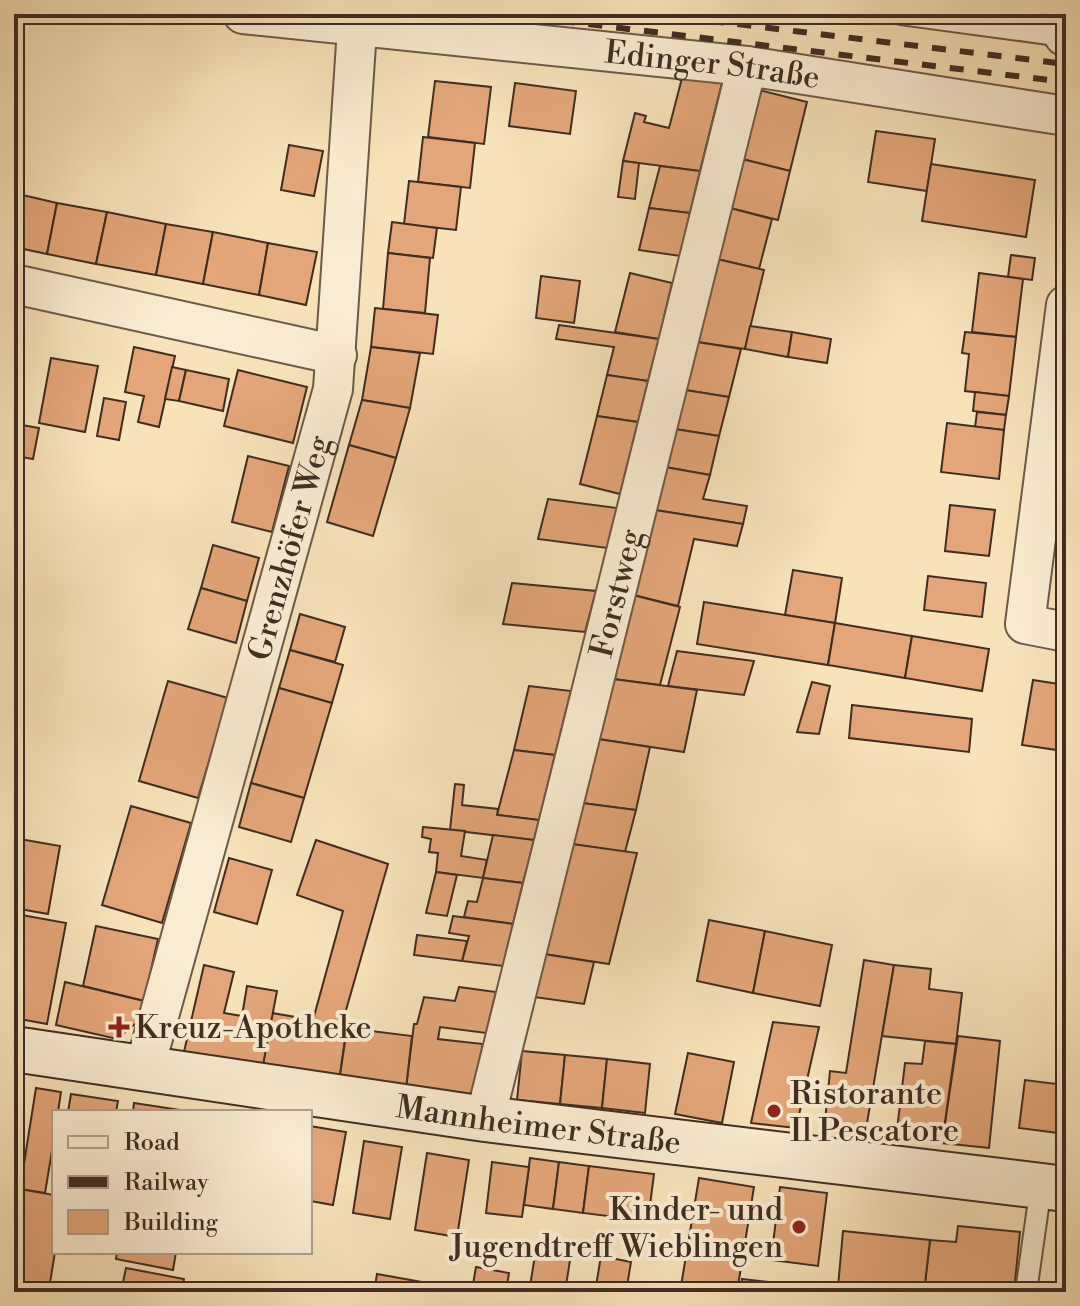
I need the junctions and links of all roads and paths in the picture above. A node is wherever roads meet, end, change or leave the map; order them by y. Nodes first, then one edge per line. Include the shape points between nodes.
1 (243, 14) edge
2 (901, 14) edge
3 (358, 20) edge
4 (1065, 29) edge
5 (747, 66) junction
6 (1066, 116) edge
7 (14, 284) edge
8 (1066, 305) edge
9 (337, 355) junction
10 (1066, 632) edge
11 (14, 1049) edge
12 (144, 1070) junction
13 (485, 1119) junction
14 (1054, 1187) edge
15 (1026, 1292) edge

1 - 3 street, Edinger Straße
2 - 4 lane
3 - 5 street, Edinger Straße
3 - 9 street, Grenzhöfer Weg
5 - 6 street, Edinger Straße
5 - 13 street, Forstweg
7 - 9 street
8 - 10 street via 1025,624
9 - 12 street, Grenzhöfer Weg via 333,389
11 - 12 street, Mannheimer Straße
12 - 13 street, Mannheimer Straße
13 - 14 street, Mannheimer Straße
14 - 15 lane

